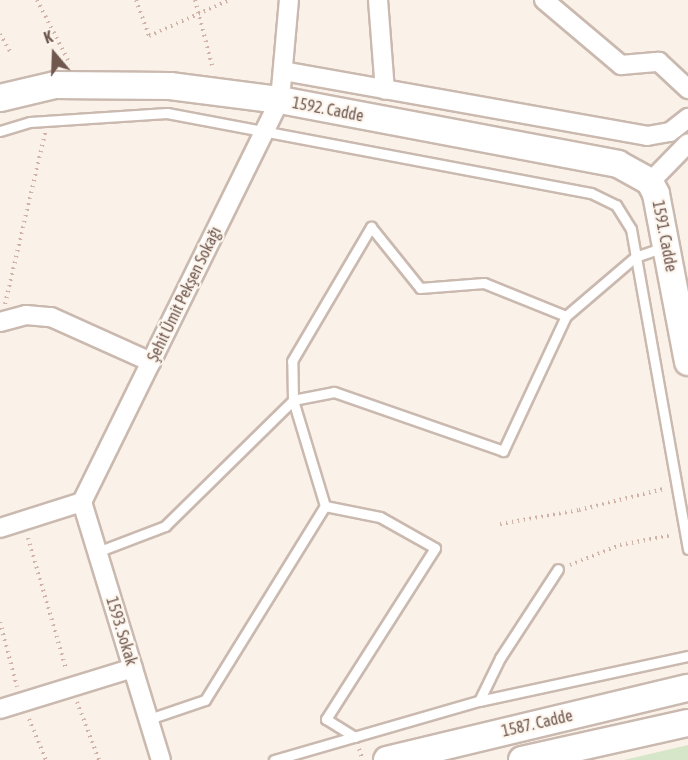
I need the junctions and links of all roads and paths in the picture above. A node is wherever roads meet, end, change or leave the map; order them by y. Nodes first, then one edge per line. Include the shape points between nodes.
1 (37, 0) edge
2 (136, 0) edge
3 (195, 0) edge
4 (229, 0) edge
5 (289, 0) edge
6 (378, 0) edge
7 (544, 0) edge
8 (199, 13) junction
9 (0, 34) edge
10 (10, 51) dead end
11 (283, 71) junction
12 (80, 83) junction
13 (688, 89) edge
14 (385, 90) junction
15 (219, 91) junction
16 (0, 98) edge
17 (280, 100) junction
18 (688, 118) edge
19 (48, 120) junction
20 (266, 130) junction
21 (0, 131) edge
22 (688, 143) edge
23 (650, 182) junction
24 (667, 246) junction
25 (635, 257) junction
26 (566, 316) junction
27 (0, 322) edge
28 (151, 362) junction
29 (688, 362) edge
30 (294, 400) junction
31 (676, 485) junction
32 (82, 502) junction
33 (325, 506) junction
34 (23, 520) junction
35 (500, 524) dead end
36 (0, 528) edge
37 (685, 533) junction
38 (688, 549) edge
39 (97, 552) junction
40 (558, 569) joint
41 (688, 656) edge
42 (133, 668) junction
43 (71, 687) junction
44 (688, 688) edge
45 (479, 701) junction
46 (0, 709) edge
47 (148, 718) junction
48 (688, 723) edge
49 (355, 737) junction
50 (99, 760) edge
51 (161, 760) edge
52 (274, 760) edge
53 (387, 760) edge
54 (522, 760) edge

1 - 12 path
2 - 8 path via 149,36
3 - 8 path
4 - 8 path
5 - 11 street, Şehit Ümit Pekşen Sokağı
6 - 14 street
7 - 13 street via 621,65 659,62
8 - 15 path
9 - 10 path
11 - 14 street
11 - 17 street, Şehit Ümit Pekşen Sokağı
12 - 15 street, 1592. Cadde
12 - 16 street, 1592. Cadde via 43,86
14 - 18 street via 647,136 670,132
15 - 17 street, 1592. Cadde
17 - 20 street, Şehit Ümit Pekşen Sokağı
17 - 23 street, 1592. Cadde via 618,164
19 - 20 lane via 167,113
19 - 21 lane
19 - 27 path
20 - 25 lane via 591,193 616,205 631,230
20 - 28 street, Şehit Ümit Pekşen Sokağı
22 - 23 street
23 - 24 street, 1591. Cadde via 660,207
24 - 25 lane
24 - 29 street, 1591. Cadde
25 - 26 lane
25 - 31 lane
26 - 30 lane via 503,450 334,392
26 - 30 lane via 484,284 420,288 371,227 292,361
27 - 28 street via 26,315 51,317
28 - 32 street, Şehit Ümit Pekşen Sokağı
30 - 33 lane
30 - 39 lane via 165,526
31 - 35 path via 579,510
31 - 37 lane
32 - 34 street
32 - 39 street, 1593. Sokak
33 - 47 lane via 205,700
33 - 49 lane via 380,517 435,549 326,719
34 - 36 street
34 - 43 path
37 - 38 lane
37 - 40 path via 620,545
39 - 42 street, 1593. Sokak
40 - 45 lane via 500,658
41 - 45 lane
42 - 43 street
42 - 47 street, 1593. Sokak
43 - 46 street
43 - 50 path
44 - 53 street, 1587. Cadde
45 - 49 lane
47 - 51 street, 1593. Sokak
48 - 54 street, 1587. Cadde
49 - 52 lane

